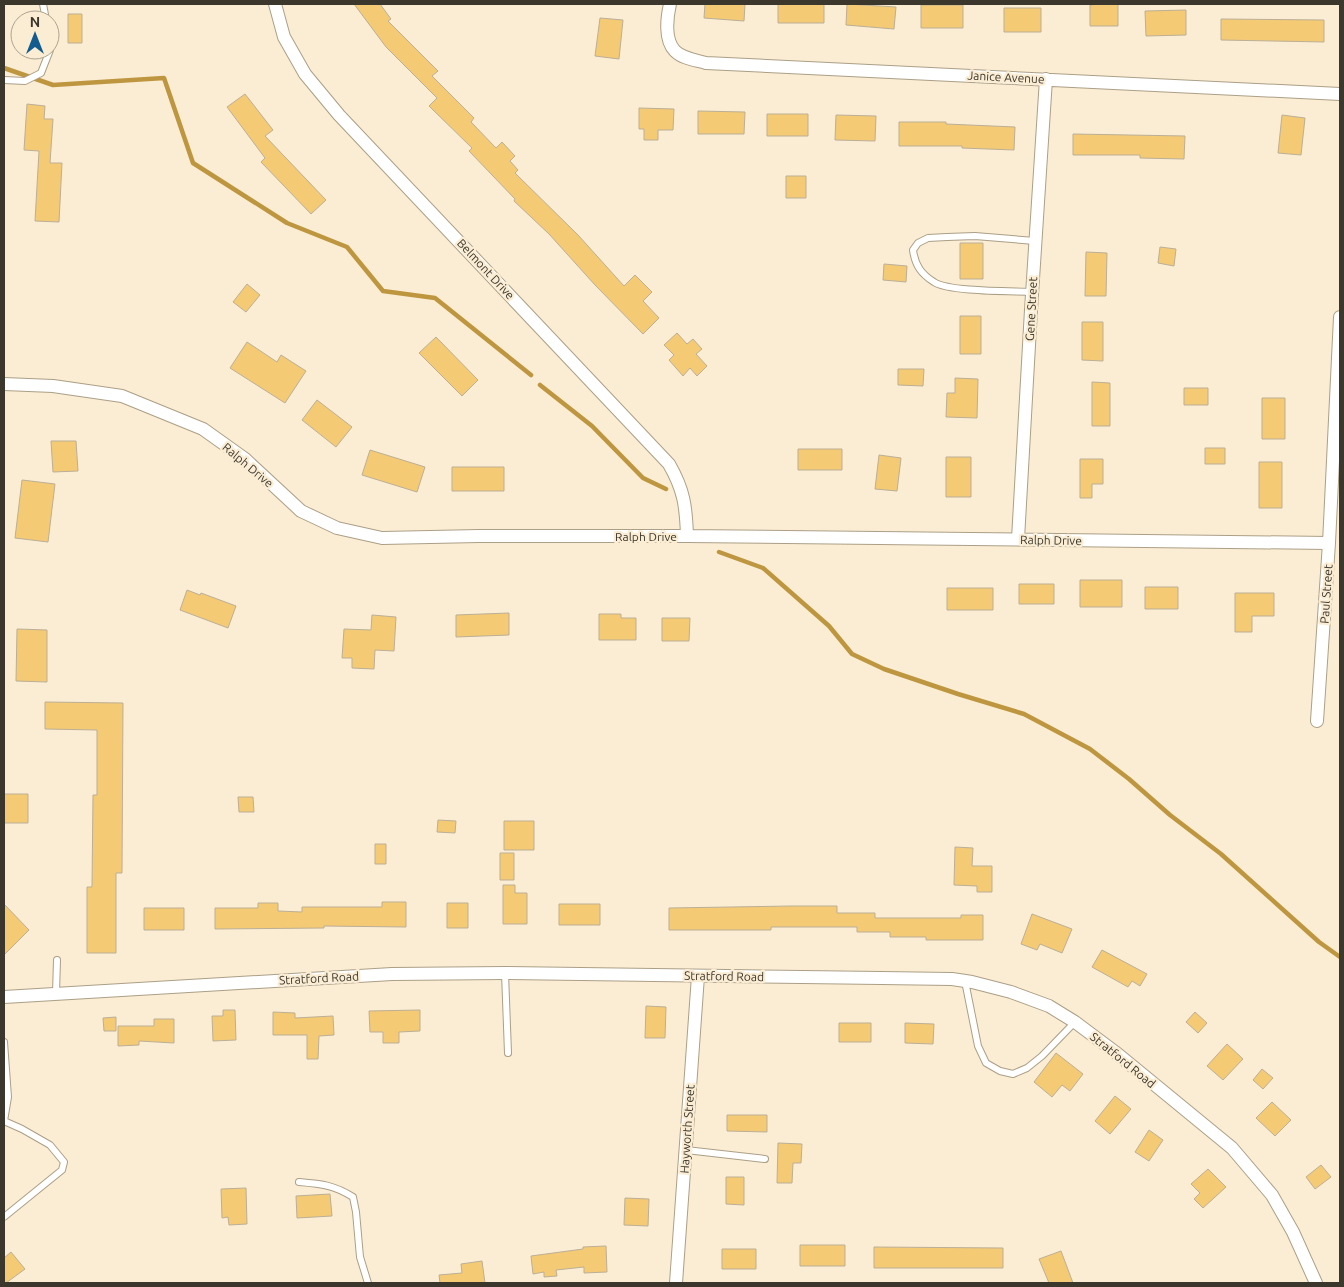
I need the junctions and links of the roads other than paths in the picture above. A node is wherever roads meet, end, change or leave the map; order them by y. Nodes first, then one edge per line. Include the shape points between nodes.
1 (275, 4) edge
2 (670, 4) edge
3 (46, 60) edge
4 (1046, 79) junction
5 (4, 80) edge
6 (1340, 94) edge
7 (1035, 241) junction
8 (1032, 292) junction
9 (1340, 317) edge
10 (4, 384) edge
11 (687, 536) junction
12 (1018, 539) junction
13 (1329, 542) junction
14 (1317, 721) dead end
15 (57, 960) dead end
16 (505, 973) junction
17 (698, 976) junction
18 (965, 981) junction
19 (56, 993) junction
20 (4, 997) edge
21 (1075, 1022) junction
22 (4, 1042) edge
23 (508, 1053) dead end
24 (4, 1121) edge
25 (686, 1150) junction
26 (765, 1159) dead end
27 (300, 1182) dead end
28 (4, 1217) edge
29 (368, 1283) edge
30 (676, 1283) edge
31 (1316, 1283) edge

1 - 11 street, Belmont Drive via 284,37 310,81 669,464 685,500
2 - 4 street, Janice Avenue via 667,32 674,50 706,63
3 - 5 lane via 42,73 25,81
4 - 6 street, Janice Avenue
4 - 7 street, Gene Street
7 - 8 street, Gene Street
7 - 8 lane via 975,236 928,238 913,250 914,262 935,283 959,288
8 - 12 street, Gene Street
9 - 13 street, Paul Street
10 - 11 street, Ralph Drive via 53,386 122,396 194,425 245,459 301,511 338,528 382,538
11 - 12 street, Ralph Drive
12 - 13 street, Ralph Drive
13 - 14 street, Paul Street
15 - 19 lane
16 - 17 street, Stratford Road
16 - 19 street, Stratford Road via 392,974
16 - 23 lane
17 - 18 street, Stratford Road
17 - 25 street, Hayworth Street
18 - 21 street, Stratford Road via 1011,992 1049,1006
18 - 21 lane via 978,1046 986,1063 1000,1071 1013,1074 1027,1068
19 - 20 street, Stratford Road
21 - 31 street, Stratford Road via 1232,1148 1272,1195
22 - 24 lane via 8,1096
24 - 28 lane via 50,1145 64,1162 62,1170
25 - 26 lane
25 - 30 street, Hayworth Street
27 - 29 lane via 324,1184 353,1197 360,1257

